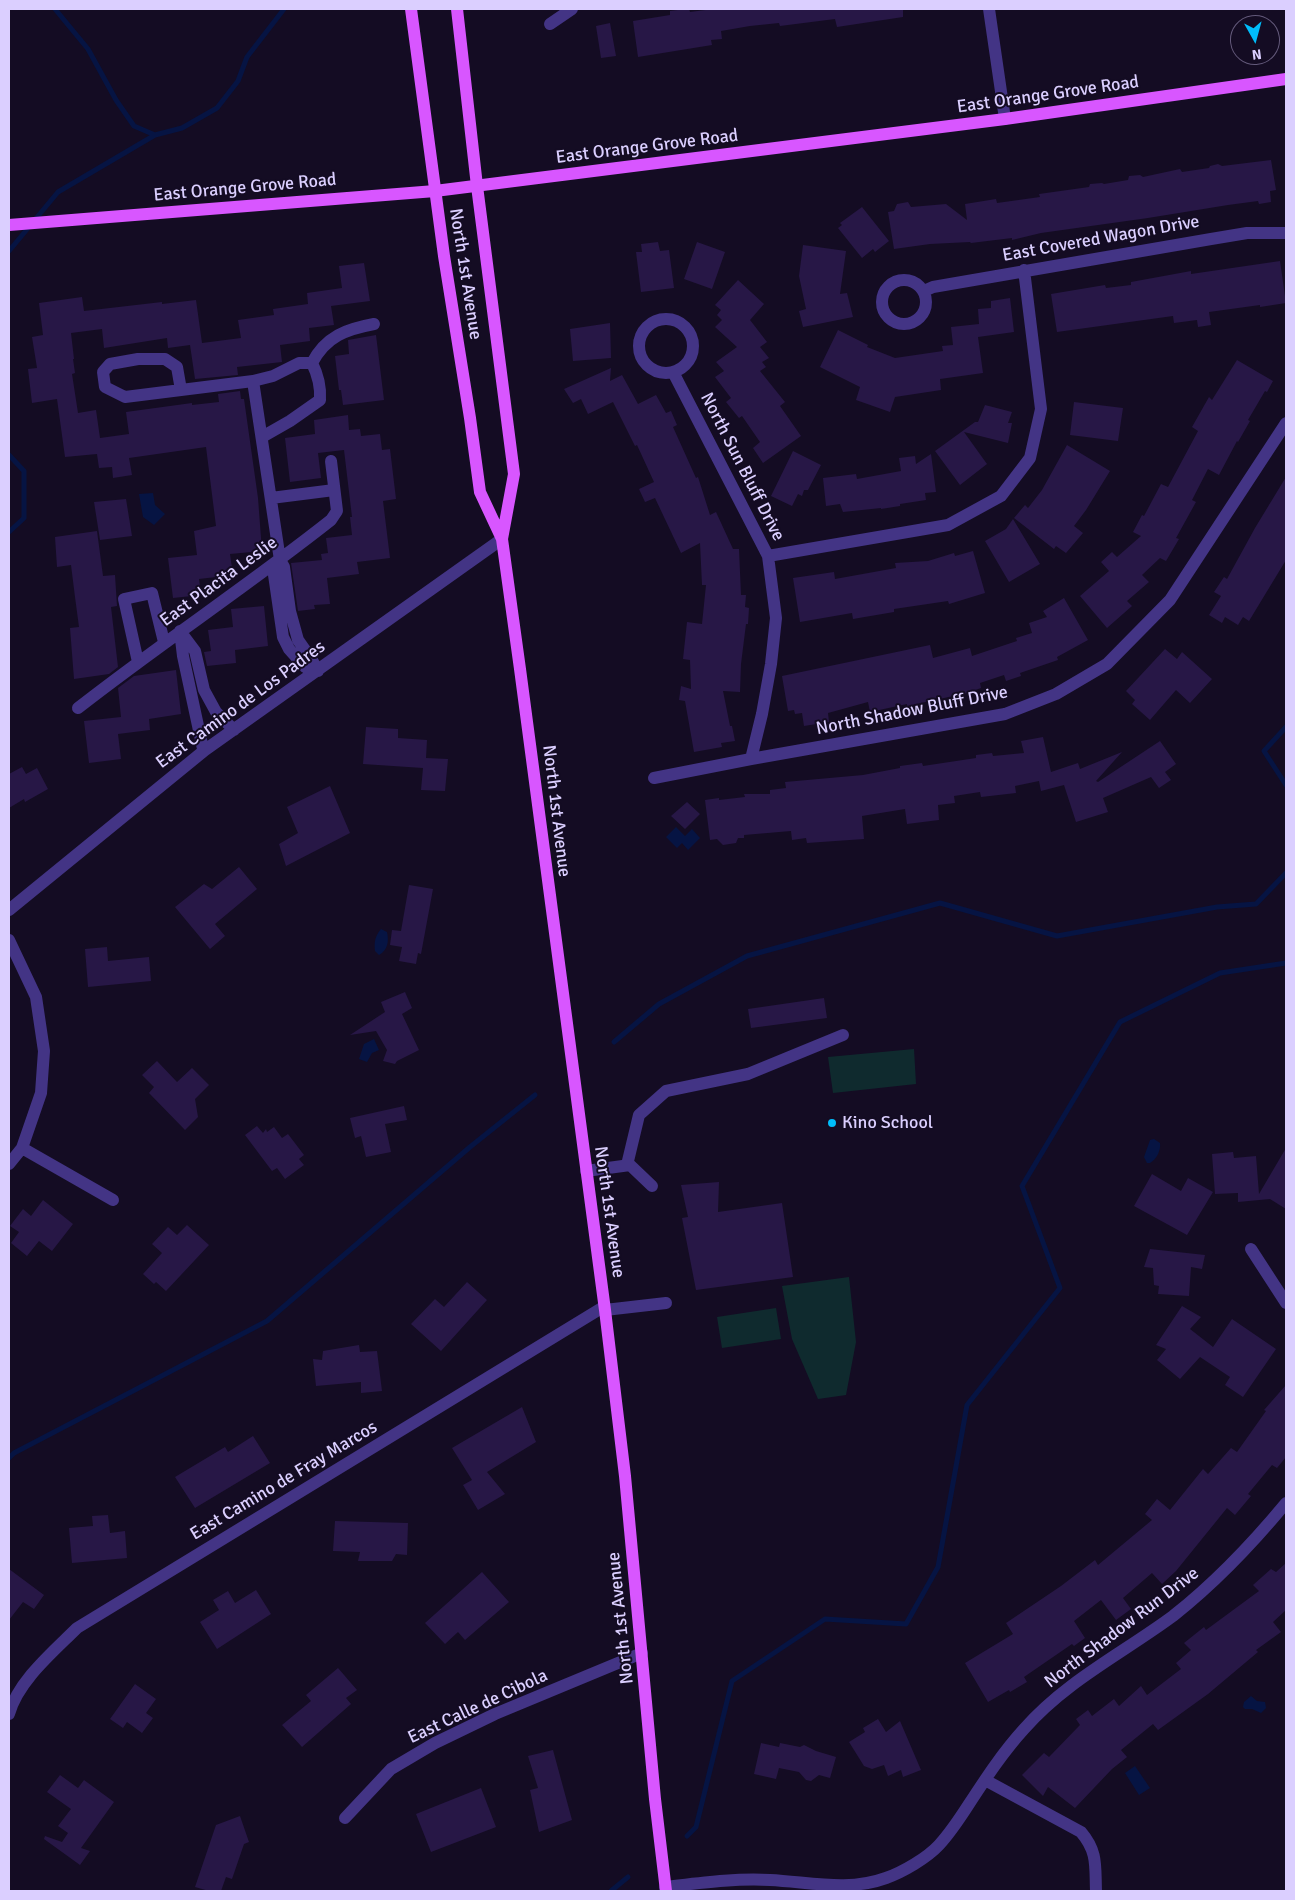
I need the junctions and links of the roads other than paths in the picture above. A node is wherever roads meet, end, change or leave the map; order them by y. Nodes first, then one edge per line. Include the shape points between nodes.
1 (411, 9) edge
2 (457, 9) edge
3 (572, 9) edge
4 (989, 9) edge
5 (550, 24) dead end
6 (1286, 79) edge
7 (1004, 119) junction
8 (477, 186) junction
9 (435, 191) junction
10 (9, 225) edge
11 (1286, 233) edge
12 (1024, 270) junction
13 (924, 292) dead end
14 (374, 324) dead end
15 (312, 363) junction
16 (673, 372) junction
17 (253, 380) junction
18 (181, 390) junction
19 (1286, 423) edge
20 (262, 437) junction
21 (331, 461) dead end
22 (334, 490) junction
23 (271, 498) junction
24 (502, 539) junction
25 (768, 556) junction
26 (280, 560) junction
27 (180, 631) junction
28 (164, 642) junction
29 (138, 662) junction
30 (318, 671) junction
31 (78, 708) dead end
32 (234, 730) junction
33 (205, 750) junction
34 (751, 759) junction
35 (654, 778) dead end
36 (9, 910) edge
37 (9, 940) edge
38 (843, 1035) dead end
39 (22, 1148) junction
40 (9, 1164) edge
41 (627, 1165) junction
42 (586, 1171) junction
43 (652, 1186) dead end
44 (113, 1200) dead end
45 (1251, 1249) dead end
46 (666, 1303) dead end
47 (1286, 1303) edge
48 (605, 1308) junction
49 (1286, 1503) edge
50 (642, 1653) junction
51 (9, 1714) edge
52 (985, 1780) junction
53 (345, 1818) dead end
54 (666, 1889) edge
55 (1096, 1891) edge

1 - 9 main road, North 1st Avenue
2 - 8 main road, North 1st Avenue
3 - 5 street
4 - 7 street
6 - 7 main road, East Orange Grove Road
7 - 8 main road, East Orange Grove Road
8 - 9 main road, East Orange Grove Road
8 - 24 main road, North 1st Avenue via 514,474
9 - 10 main road, East Orange Grove Road
9 - 24 main road, North 1st Avenue via 480,492
11 - 12 street, East Covered Wagon Drive via 1247,233
12 - 13 street, East Covered Wagon Drive via 933,287
12 - 25 street via 1040,409 1030,458 1001,496 948,525
14 - 15 street via 340,332
15 - 17 street via 299,363 273,376
15 - 20 street via 319,382 320,400
16 - 16 street via 688,363 694,348 693,339 684,324 667,318 650,324 643,331 639,349 647,365 664,373
16 - 25 street, North Sun Bluff Drive
17 - 18 street
17 - 20 street
18 - 18 street via 125,397 105,387 103,372 110,364 165,359 177,366
19 - 34 street, North Shadow Bluff Drive via 1170,600 1108,664 1056,694 1005,714
20 - 23 street
21 - 22 street, East Placita Leslie
22 - 23 street
22 - 26 street, East Placita Leslie via 336,511 330,520
23 - 26 street
24 - 30 street, East Camino de Los Padres
24 - 42 main road, North 1st Avenue
25 - 34 street, North Sun Bluff Drive via 776,618 765,698
26 - 27 street, East Placita Leslie
26 - 30 street via 274,575 283,637 289,650 305,668
27 - 28 street, East Placita Leslie
27 - 32 street via 195,651 204,690 216,712
27 - 33 street
28 - 29 street, East Placita Leslie
28 - 29 street via 152,592 124,599
29 - 31 street, East Placita Leslie
30 - 32 street, East Camino de Los Padres
32 - 33 street, East Camino de Los Padres
33 - 36 street, East Camino de Los Padres
34 - 35 street, North Shadow Bluff Drive
37 - 39 street via 36,997 44,1051 41,1093
38 - 41 street via 748,1074 666,1091 640,1115
39 - 40 street
39 - 44 street
41 - 42 street
41 - 43 street
42 - 48 main road, North 1st Avenue
45 - 47 street
46 - 48 street
48 - 50 main road, North 1st Avenue
48 - 51 street, East Camino de Fray Marcos via 76,1628 32,1674 11,1705
49 - 52 street, North Shadow Run Drive via 1206,1589 1056,1698 1025,1727
50 - 53 street, East Calle de Cibola via 495,1714 435,1743 391,1769
50 - 54 main road, North 1st Avenue
52 - 54 street, North Shadow Run Drive via 939,1846 910,1867 887,1878 863,1885 740,1880
52 - 55 street via 1081,1832 1094,1854

